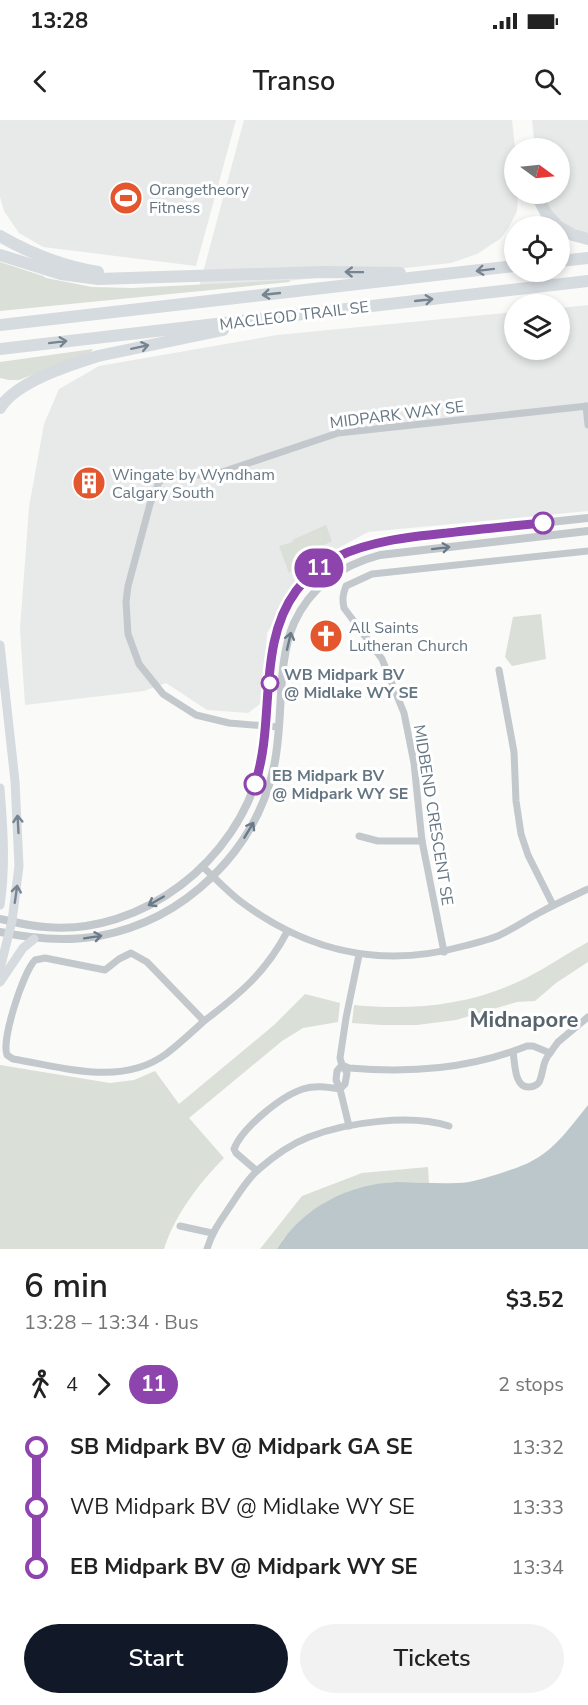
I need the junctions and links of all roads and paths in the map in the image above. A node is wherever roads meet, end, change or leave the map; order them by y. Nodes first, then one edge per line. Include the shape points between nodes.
1 (570, 233) edge
2 (0, 236) edge
3 (588, 239) edge
4 (0, 255) edge
5 (588, 258) edge
6 (570, 260) edge
7 (504, 267) edge
8 (455, 273) junction
9 (147, 277) junction
10 (588, 281) edge
11 (303, 314) junction
12 (81, 315) junction
13 (0, 318) edge
14 (0, 325) edge
15 (0, 349) edge
16 (25, 386) junction
17 (0, 390) edge
18 (587, 406) edge
19 (0, 408) edge
20 (588, 425) edge
21 (588, 518) edge
22 (588, 531) edge
23 (588, 551) edge
24 (0, 645) edge
25 (499, 670) dead end
26 (2, 687) edge
27 (266, 727) junction
28 (279, 727) junction
29 (0, 788) edge
30 (359, 836) dead end
31 (422, 842) junction
32 (3, 859) junction
33 (203, 867) junction
34 (0, 870) edge
35 (213, 876) junction
36 (588, 889) edge
37 (0, 905) edge
38 (553, 905) junction
39 (0, 919) edge
40 (12, 921) junction
41 (287, 932) junction
42 (5, 933) edge
43 (34, 939) junction
44 (444, 952) junction
45 (359, 955) junction
46 (0, 969) edge
47 (0, 982) edge
48 (588, 1017) edge
49 (204, 1021) junction
50 (513, 1052) junction
51 (549, 1053) junction
52 (342, 1065) junction
53 (340, 1089) junction
54 (349, 1126) junction
55 (449, 1126) dead end
56 (257, 1171) junction
57 (180, 1226) dead end
58 (212, 1233) junction
59 (207, 1249) edge

1 - 3 highway
2 - 9 highway via 56,263
4 - 9 highway via 79,277
5 - 6 highway
7 -> 8 highway, MACLEOD TRAIL SE
8 -> 9 highway
8 -> 12 highway, MACLEOD TRAIL SE
11 -> 10 highway, MACLEOD TRAIL SE
15 -> 11 highway, MACLEOD TRAIL SE
16 -> 11 highway via 98,356
12 - 13 highway
12 - 14 highway, MACLEOD TRAIL SE
16 - 17 highway
16 - 19 highway via 13,392
18 - 20 street
18 - 27 street, MIDPARK WAY SE via 338,433 222,472 171,475 159,482 128,586 126,622 134,654 153,684 185,710 216,721
21 - 27 street via 386,541 354,548 326,563 302,585 279,623 271,660
28 -> 22 street via 289,637 305,604 333,575 380,555
23 - 31 street, MIDBEND CRESCENT SE via 372,574 346,586 344,608 382,659 404,713
24 - 26 main road
25 - 38 street via 514,752 521,834
40 -> 26 main road via 19,866 18,825
27 - 28 street, MIDPARK WAY SE
27 - 33 street via 250,798 233,830
35 -> 28 street via 253,825 274,768
29 - 32 main road
30 - 31 street via 378,841
31 - 44 street, MIDBEND CRESCENT SE
32 - 34 main road
32 - 37 main road
33 - 35 street
33 -> 40 street via 157,901 118,917 73,927 46,928
35 - 41 street via 238,900
43 -> 35 street via 75,939 121,931 170,909
36 - 38 street
38 - 44 street via 497,937
39 - 40 street
40 - 42 main road
41 - 45 street via 333,950
41 - 49 street via 255,980
42 - 43 street
42 - 46 main road
43 - 47 main road via 23,948
44 - 45 street
45 - 52 street via 346,1018
48 - 51 street
49 - 49 street via 165,1055 147,1066 124,1072 95,1072 13,1059 5,1050 21,985 31,964 39,958 105,970 131,953 147,962
50 - 51 street via 533,1046
50 - 51 street via 518,1079 529,1087 540,1081
50 - 52 street via 451,1067 411,1071
52 - 53 street via 347,1073
53 - 54 street
53 - 56 street via 302,1089 255,1122 234,1149
54 - 55 street via 390,1121
54 - 56 street via 310,1136
56 - 58 street
57 - 58 street
58 - 59 street

